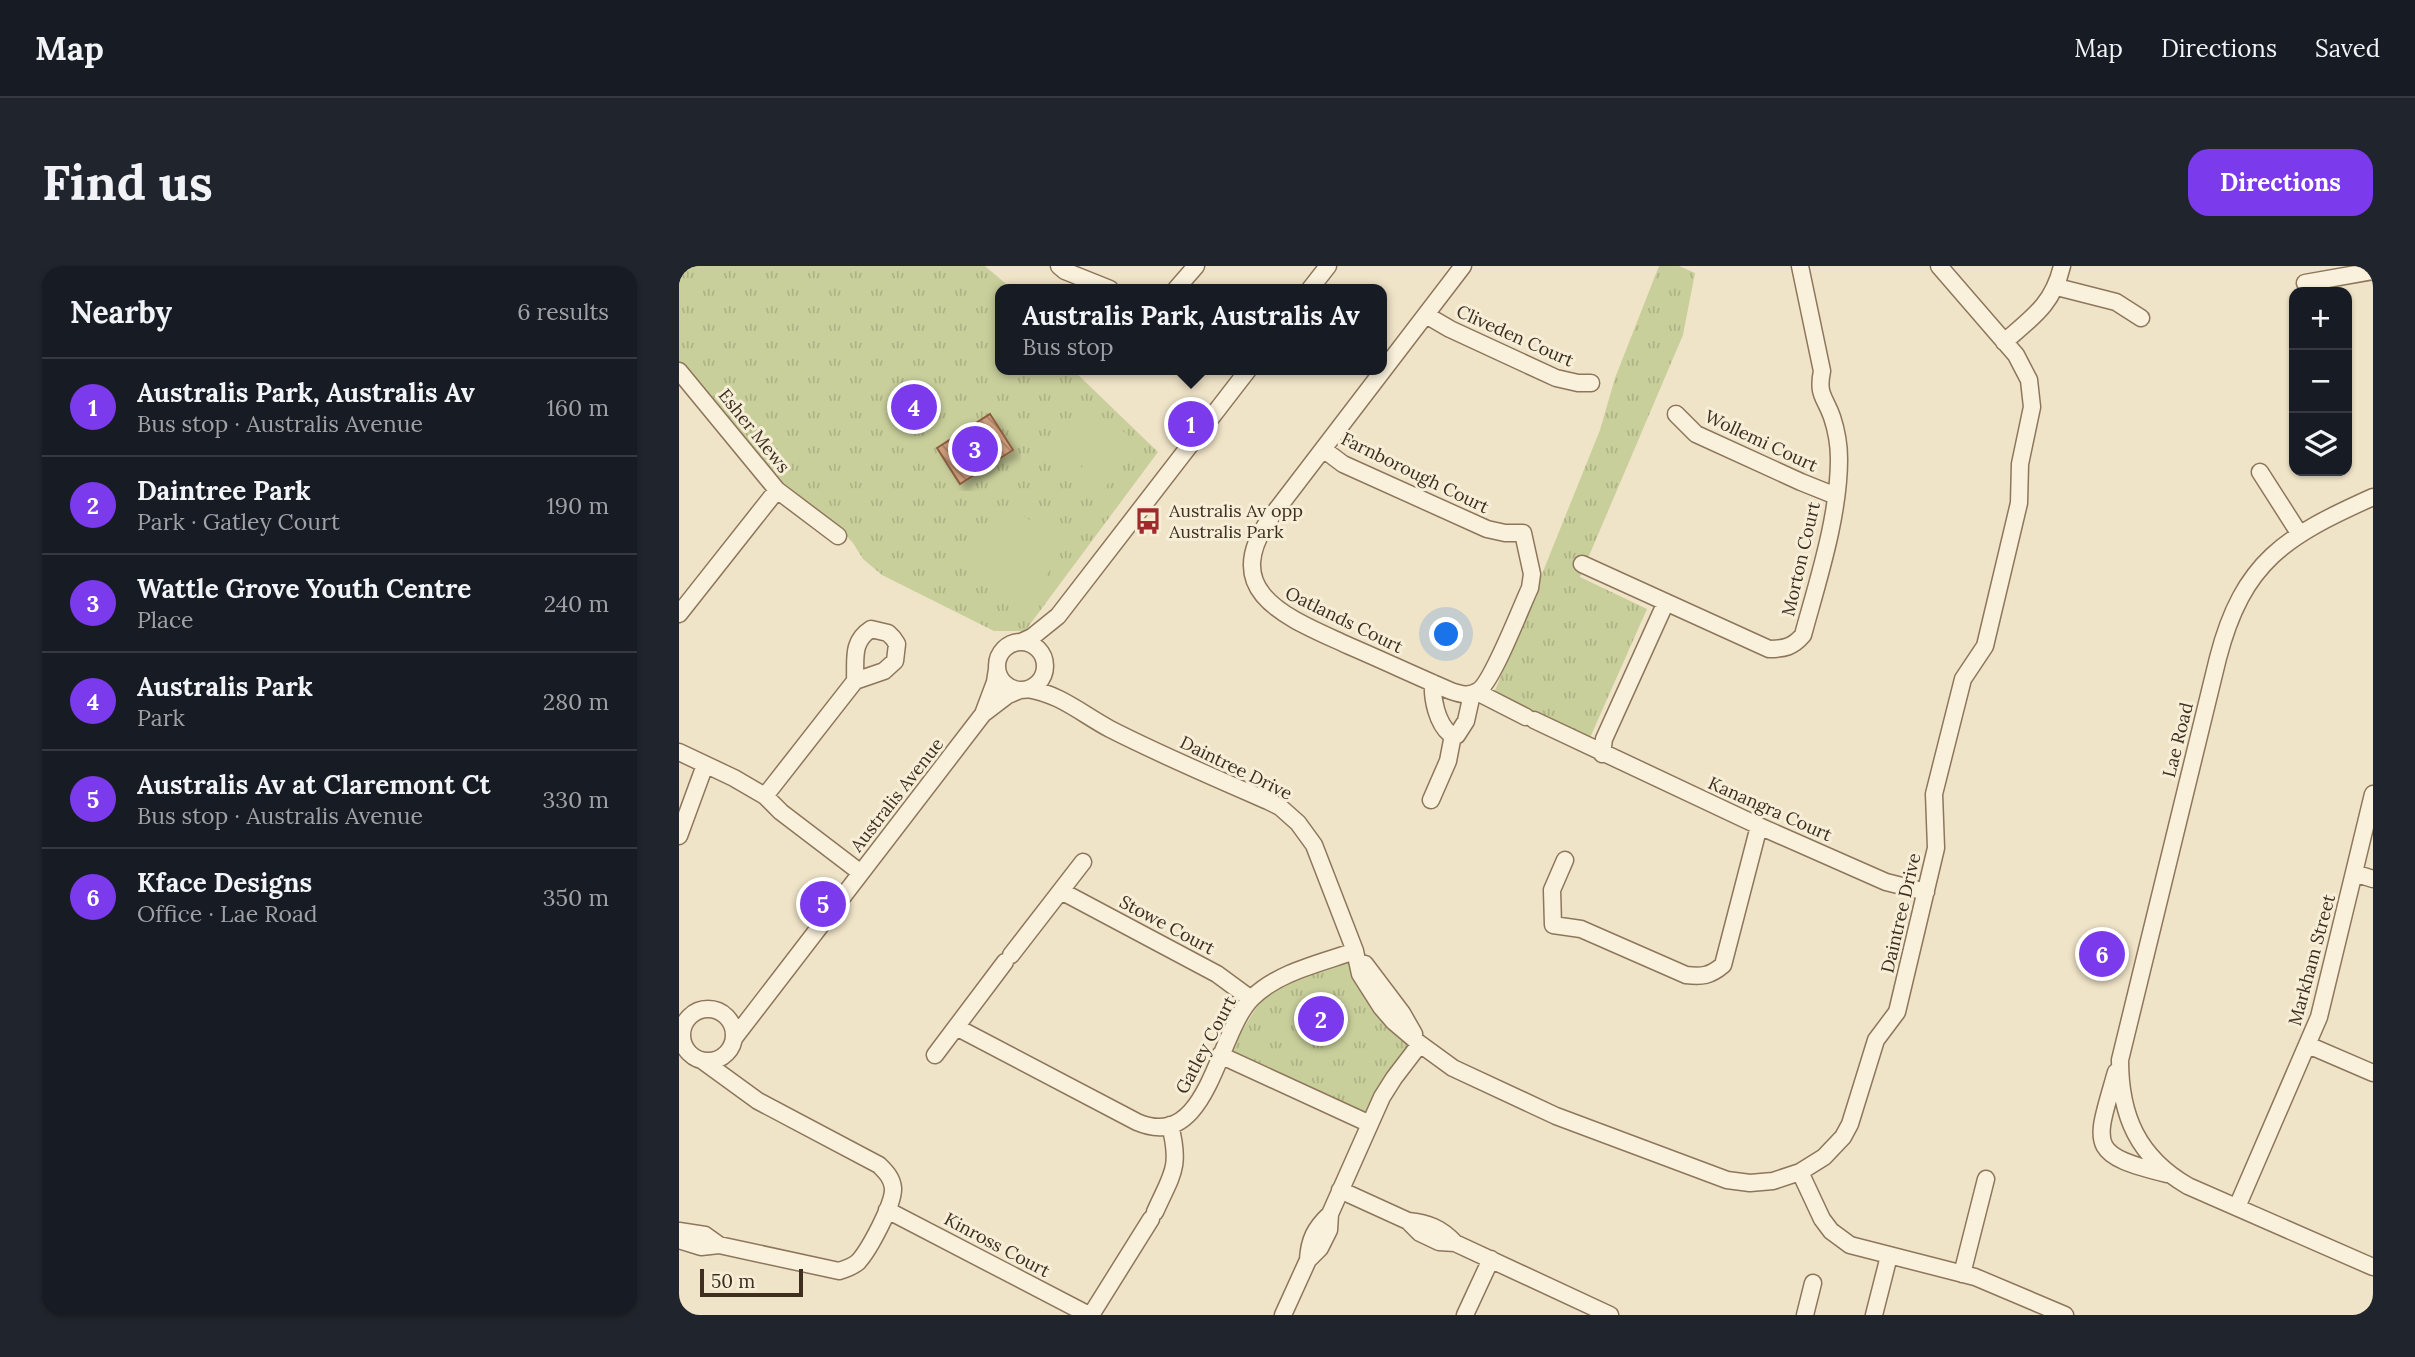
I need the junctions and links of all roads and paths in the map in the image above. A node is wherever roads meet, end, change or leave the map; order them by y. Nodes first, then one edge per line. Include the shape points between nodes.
1 (1059, 266) edge
2 (1196, 266) edge
3 (1328, 266) edge
4 (1463, 266) edge
5 (1800, 266) edge
6 (1939, 266) edge
7 (2062, 266) edge
8 (2373, 271) edge
9 (2305, 283) dead end
10 (1098, 284) edge
11 (1180, 284) edge
12 (1314, 284) edge
13 (2057, 287) junction
14 (1426, 314) junction
15 (2141, 318) dead end
16 (2004, 342) junction
17 (1387, 365) edge
18 (679, 371) edge
19 (1244, 375) edge
20 (1379, 375) edge
21 (1591, 383) dead end
22 (1676, 414) dead end
23 (1322, 449) junction
24 (2260, 472) dead end
25 (777, 490) junction
26 (1836, 496) junction
27 (2373, 497) edge
28 (2299, 533) junction
29 (838, 536) dead end
30 (1582, 564) dead end
31 (1666, 602) junction
32 (679, 614) edge
33 (1058, 616) junction
34 (1021, 642) junction
35 (1045, 662) junction
36 (997, 669) junction
37 (855, 681) dead end
38 (1433, 683) junction
39 (1024, 690) junction
40 (1474, 693) junction
41 (1070, 703) junction
42 (983, 714) junction
43 (1530, 718) joint
44 (1453, 735) junction
45 (679, 752) edge
46 (1602, 754) junction
47 (705, 765) junction
48 (2373, 794) edge
49 (765, 796) junction
50 (1431, 800) dead end
51 (1759, 826) junction
52 (679, 836) edge
53 (1565, 860) dead end
54 (1083, 862) dead end
55 (861, 873) junction
56 (2354, 873) junction
57 (2373, 880) edge
58 (1061, 891) junction
59 (1926, 892) junction
60 (1355, 951) junction
61 (763, 998) junction
62 (1251, 999) junction
63 (723, 1013) junction
64 (681, 1027) edge
65 (956, 1027) junction
66 (733, 1043) junction
67 (1420, 1044) junction
68 (2308, 1045) junction
69 (935, 1055) dead end
70 (1220, 1055) junction
71 (679, 1060) edge
72 (701, 1060) junction
73 (2120, 1060) junction
74 (2373, 1073) edge
75 (743, 1090) junction
76 (1370, 1124) junction
77 (1170, 1125) junction
78 (1800, 1172) junction
79 (2167, 1174) junction
80 (1986, 1179) dead end
81 (1340, 1190) junction
82 (2237, 1207) junction
83 (887, 1210) junction
84 (679, 1231) edge
85 (679, 1240) edge
86 (719, 1245) junction
87 (1889, 1256) junction
88 (1491, 1259) junction
89 (2373, 1267) edge
90 (1962, 1274) junction
91 (1813, 1283) dead end
92 (2038, 1309) edge
93 (1090, 1315) edge
94 (1283, 1315) edge
95 (1465, 1315) edge
96 (1610, 1315) edge
97 (1805, 1315) edge
98 (1874, 1315) edge
99 (2066, 1315) edge

1 - 10 street
2 - 11 street
3 - 12 street
4 - 14 street, Oatlands Court
5 - 26 street, Morton Court via 1822,371 1819,383 1839,458
6 - 16 street, Daintree Drive
7 - 13 street
8 - 9 street
13 - 15 street via 2116,302
13 - 16 street via 2040,312
14 - 17 street, Oatlands Court
14 - 21 street, Cliveden Court via 1556,378
16 - 59 street, Daintree Drive via 2026,371 2032,398 2020,464 2019,503 1985,646 1963,679 1934,794 1936,848
18 - 25 street, Esher Mews
19 - 33 street
20 - 23 street, Oatlands Court
22 - 26 street, Wollemi Court via 1696,434
23 - 38 street, Oatlands Court via 1257,537 1252,567 1258,588 1287,617
23 - 40 street, Farnborough Court via 1343,464 1487,529 1523,533 1532,574 1530,587 1489,678
24 - 28 street
25 - 29 street, Esher Mews
25 - 32 street
26 - 31 street, Morton Court via 1805,628 1796,643 1769,649
27 - 28 street, Lae Road
28 - 73 street, Lae Road via 2255,575 2226,626
30 - 31 street, Morton Court
31 - 46 street via 1604,739
33 - 34 street
33 - 35 street
34 - 35 street via 1034,646
34 - 36 street via 1002,651
35 - 39 street via 1042,678
35 - 41 street, Daintree Drive
36 - 39 street via 1004,683
36 - 42 street, Australis Avenue
37 - 49 street
38 - 40 street, Oatlands Court via 1459,694
38 - 44 street via 1433,699 1443,727
39 - 41 street, Daintree Drive
39 - 42 street, Australis Avenue via 1008,695
40 - 43 street, Oatlands Court
40 - 44 street via 1465,722
41 - 60 street, Daintree Drive via 1108,728 1268,801 1289,815 1314,845
42 - 55 street, Australis Avenue
43 - 46 street, Kanangra Court
44 - 50 street via 1448,761
45 - 47 street
46 - 51 street, Kanangra Court
47 - 49 street
47 - 52 street
48 - 56 street, Markham Street
49 - 55 street
51 - 53 street via 1723,965 1701,977 1686,975 1581,929 1553,925 1552,890
51 - 59 street, Kanangra Court via 1886,882
54 - 58 street
55 - 61 street, Australis Avenue
56 - 57 street
56 - 68 street, Markham Street via 2326,993
58 - 62 street, Stowe Court via 1198,963
58 - 65 street
59 - 78 street, Daintree Drive via 1897,1012 1876,1040 1856,1112 1834,1147
60 - 62 street, Gatley Court via 1278,980
60 - 67 street, Daintree Drive via 1360,974 1383,1009
61 - 63 street
61 - 66 street, Australis Avenue
62 - 70 street, Gatley Court
63 - 64 street via 702,1009
63 - 66 street via 733,1025
64 - 72 street via 685,1048
65 - 69 street
65 - 77 street via 1136,1122
66 - 72 street via 719,1059
66 - 75 street via 735,1073
67 - 76 street via 1387,1088
67 - 78 street, Daintree Drive via 1453,1068 1516,1098 1716,1177 1762,1183
68 - 74 street
68 - 82 street, Markham Street
70 - 76 street
70 - 77 street, Gatley Court via 1193,1111
71 - 72 street
72 - 75 street
73 - 79 street, Lae Road via 2122,1094 2131,1127
73 - 79 street, Lae Road via 2101,1122 2105,1149 2129,1165
75 - 83 street via 885,1170 893,1192
76 - 81 street
77 - 93 street, Kinross Court via 1175,1164 1153,1215
78 - 87 street via 1831,1231 1850,1245
79 - 82 street, Lae Road
80 - 90 street
81 - 88 street via 1408,1221 1439,1242 1455,1243
81 - 94 street via 1309,1243 1308,1260
82 - 89 street, Lae Road
83 - 86 street via 856,1264 839,1272
83 - 93 street, Kinross Court
84 - 86 street via 705,1235
85 - 86 street via 701,1247
87 - 90 street
87 - 98 street
88 - 95 street
88 - 96 street
90 - 92 street via 1989,1282
91 - 97 street
92 - 99 street

